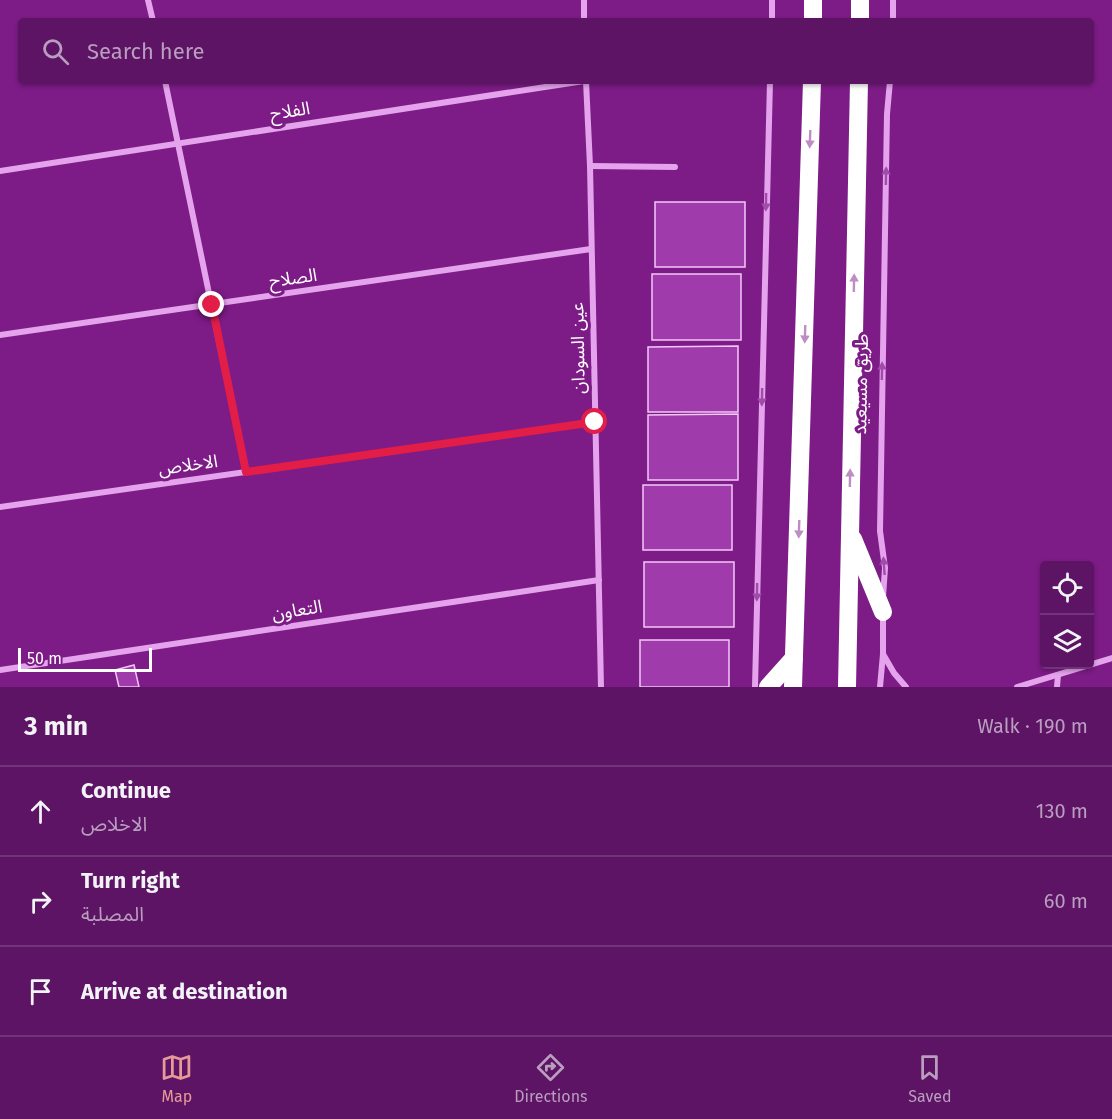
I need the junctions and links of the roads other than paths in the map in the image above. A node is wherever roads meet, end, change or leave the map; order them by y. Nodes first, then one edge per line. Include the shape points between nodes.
1 (148, 0) edge
2 (584, 0) edge
3 (772, 0) edge
4 (813, 0) edge
5 (860, 0) edge
6 (893, 0) edge
7 (152, 18) edge
8 (584, 18) edge
9 (772, 18) edge
10 (813, 18) edge
11 (860, 18) edge
12 (893, 18) edge
13 (166, 84) edge
14 (566, 84) edge
15 (585, 84) edge
16 (770, 84) edge
17 (812, 84) edge
18 (859, 84) edge
19 (891, 84) edge
20 (178, 144) junction
21 (590, 166) junction
22 (675, 167) dead end
23 (0, 171) edge
24 (591, 249) junction
25 (212, 305) junction
26 (0, 335) edge
27 (595, 422) junction
28 (246, 472) junction
29 (0, 507) edge
30 (849, 526) junction
31 (599, 580) junction
32 (883, 612) junction
33 (883, 654) junction
34 (794, 658) junction
35 (1112, 658) edge
36 (0, 670) edge
37 (1058, 675) junction
38 (601, 687) edge
39 (755, 687) edge
40 (768, 687) edge
41 (794, 687) edge
42 (847, 687) edge
43 (880, 687) edge
44 (906, 687) edge
45 (1017, 687) edge
46 (1057, 687) edge

1 - 7 street
2 - 8 street
3 - 9 street
4 - 10 highway
5 - 11 highway
6 - 12 street
13 - 20 street
14 - 20 street, الفلاح
15 - 21 street, عين السودان
16 -> 39 street
17 -> 34 highway
30 -> 18 highway, طريق مسيعيد
32 -> 19 street, طريق مسيعيد via 885,568 880,531 883,307
20 - 23 street, الفلاح
20 - 25 street
21 - 22 street
21 - 24 street, عين السودان
24 - 25 street, الصلاح
24 - 27 street, عين السودان
25 - 26 street, الصلاح
25 - 28 street
27 - 28 street, الاخلاص
27 - 31 street, عين السودان
28 - 29 street, الاخلاص
30 - 32 highway
30 - 42 highway, طريق مسيعيد
31 - 36 street, التعاون
31 - 38 street, عين السودان
32 - 33 street, طريق مسيعيد
33 - 43 street, طريق مسيعيد
33 - 44 street
34 - 40 highway
34 - 41 highway
35 - 37 street
37 - 45 street
37 - 46 street

